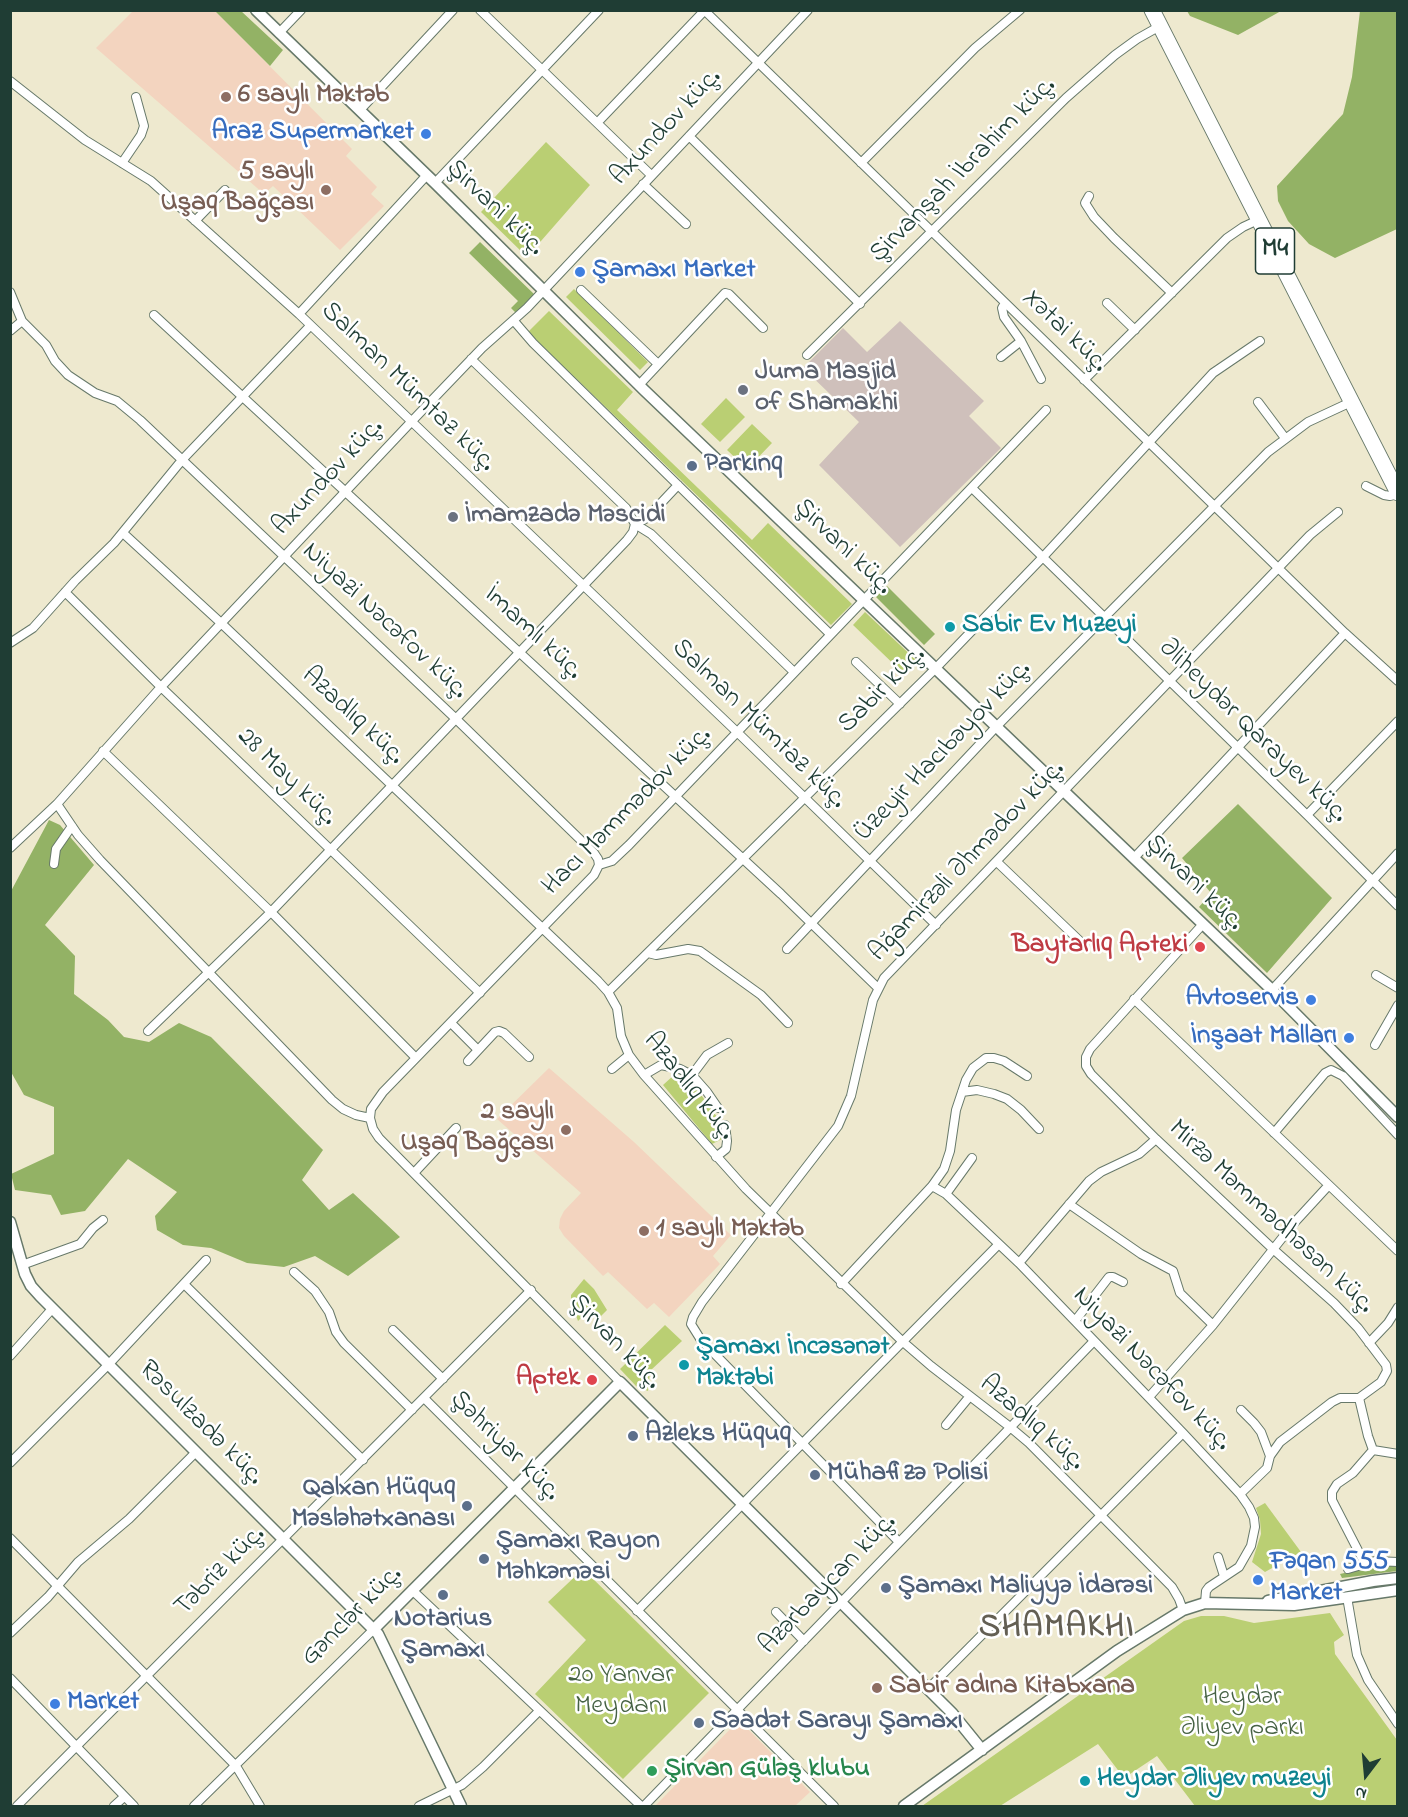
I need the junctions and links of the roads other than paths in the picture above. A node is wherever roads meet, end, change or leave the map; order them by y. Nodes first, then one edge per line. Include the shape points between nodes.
1 (256, 10) edge
2 (301, 10) edge
3 (453, 10) edge
4 (480, 10) edge
5 (599, 10) edge
6 (808, 10) edge
7 (1020, 10) edge
8 (1152, 10) edge
9 (704, 11) edge
10 (1160, 26) junction
11 (279, 33) junction
12 (758, 63) junction
13 (543, 70) junction
14 (10, 81) edge
15 (136, 97) dead end
16 (360, 110) junction
17 (598, 122) junction
18 (690, 136) junction
19 (122, 163) junction
20 (861, 163) junction
21 (427, 175) junction
22 (651, 175) junction
23 (435, 183) junction
24 (643, 184) junction
25 (225, 190) dead end
26 (1089, 196) dead end
27 (1258, 220) junction
28 (195, 221) junction
29 (686, 224) dead end
30 (932, 232) junction
31 (544, 290) junction
32 (581, 290) dead end
33 (10, 292) edge
34 (1172, 293) junction
35 (1005, 303) junction
36 (1107, 303) dead end
37 (860, 304) junction
38 (299, 314) junction
39 (154, 315) dead end
40 (22, 321) junction
41 (514, 321) junction
42 (310, 326) junction
43 (763, 328) dead end
44 (1135, 330) junction
45 (10, 331) edge
46 (1021, 341) junction
47 (1260, 341) dead end
48 (807, 355) dead end
49 (1001, 357) dead end
50 (471, 359) junction
51 (658, 364) junction
52 (1041, 379) dead end
53 (1084, 381) junction
54 (639, 385) junction
55 (241, 397) junction
56 (1258, 402) dead end
57 (1352, 402) junction
58 (1046, 410) dead end
59 (412, 421) junction
60 (1285, 438) junction
61 (1149, 444) junction
62 (182, 460) junction
63 (678, 485) junction
64 (1366, 486) dead end
65 (972, 488) junction
66 (346, 491) junction
67 (1398, 493) edge
68 (1215, 507) junction
69 (1338, 512) dead end
70 (635, 524) junction
71 (123, 533) junction
72 (284, 556) junction
73 (1043, 557) junction
74 (1278, 569) junction
75 (583, 586) junction
76 (65, 592) junction
77 (864, 600) junction
78 (1105, 618) junction
79 (221, 623) junction
80 (1345, 633) junction
81 (830, 634) junction
82 (10, 643) edge
83 (519, 650) junction
84 (856, 662) dead end
85 (935, 669) junction
86 (794, 672) junction
87 (1170, 681) junction
88 (1398, 681) edge
89 (161, 687) junction
90 (900, 704) junction
91 (455, 718) junction
92 (1398, 721) edge
93 (996, 727) junction
94 (737, 732) junction
95 (1238, 748) junction
96 (103, 751) junction
97 (392, 784) junction
98 (1065, 791) junction
99 (676, 796) junction
100 (805, 799) junction
101 (57, 804) junction
102 (1307, 815) junction
103 (72, 826) junction
104 (10, 848) edge
105 (330, 849) junction
106 (1398, 853) edge
107 (1134, 858) junction
108 (744, 860) junction
109 (868, 861) junction
110 (997, 862) junction
111 (54, 864) dead end
112 (599, 865) junction
113 (1372, 881) junction
114 (1398, 906) edge
115 (271, 912) junction
116 (812, 923) junction
117 (1203, 924) junction
118 (936, 925) junction
119 (543, 928) junction
120 (1083, 944) dead end
121 (787, 948) dead end
122 (648, 953) junction
123 (208, 974) junction
124 (1376, 975) dead end
125 (878, 988) junction
126 (1398, 988) edge
127 (1272, 990) junction
128 (608, 992) junction
129 (480, 993) junction
130 (1134, 999) junction
131 (1398, 1005) edge
132 (451, 1023) junction
133 (788, 1023) dead end
134 (148, 1031) dead end
135 (728, 1043) dead end
136 (1375, 1045) dead end
137 (478, 1050) junction
138 (629, 1055) junction
139 (528, 1057) dead end
140 (416, 1058) junction
141 (468, 1061) dead end
142 (612, 1068) dead end
143 (644, 1075) junction
144 (692, 1075) junction
145 (1027, 1076) dead end
146 (962, 1092) junction
147 (718, 1108) dead end
148 (1398, 1117) edge
149 (370, 1118) junction
150 (725, 1125) dead end
151 (456, 1128) dead end
152 (1039, 1129) dead end
153 (1274, 1133) junction
154 (1398, 1135) edge
155 (1156, 1139) junction
156 (716, 1157) junction
157 (972, 1158) dead end
158 (414, 1173) junction
159 (932, 1186) junction
160 (1328, 1186) junction
161 (946, 1194) junction
162 (1069, 1204) junction
163 (771, 1215) junction
164 (103, 1220) dead end
165 (10, 1222) edge
166 (999, 1244) junction
167 (1273, 1249) junction
168 (1398, 1251) edge
169 (206, 1260) dead end
170 (1018, 1263) junction
171 (21, 1265) junction
172 (294, 1272) dead end
173 (1123, 1282) dead end
174 (184, 1284) junction
175 (841, 1284) junction
176 (531, 1290) junction
177 (1398, 1307) edge
178 (52, 1309) junction
179 (1075, 1321) junction
180 (1214, 1324) junction
181 (393, 1330) dead end
182 (902, 1341) junction
183 (1094, 1341) junction
184 (1369, 1343) junction
185 (10, 1356) edge
186 (108, 1365) junction
187 (1387, 1371) junction
188 (1398, 1374) edge
189 (443, 1379) junction
190 (620, 1382) junction
191 (970, 1396) junction
192 (1149, 1397) junction
193 (424, 1398) junction
194 (1359, 1398) junction
195 (412, 1410) junction
196 (1241, 1410) dead end
197 (946, 1425) dead end
198 (1010, 1427) junction
199 (1183, 1433) junction
200 (803, 1443) junction
201 (1373, 1450) junction
202 (196, 1452) junction
203 (1398, 1454) edge
204 (1270, 1456) junction
205 (363, 1460) junction
206 (10, 1463) edge
207 (514, 1488) junction
208 (1240, 1494) junction
209 (742, 1504) junction
210 (1101, 1517) junction
211 (10, 1539) edge
212 (284, 1539) junction
213 (899, 1542) junction
214 (1218, 1557) dead end
215 (1398, 1562) edge
216 (1365, 1564) junction
217 (1348, 1569) dead end
218 (1224, 1576) junction
219 (1398, 1578) edge
220 (57, 1587) junction
221 (412, 1590) junction
222 (1398, 1590) edge
223 (1347, 1597) junction
224 (840, 1603) junction
225 (1205, 1603) junction
226 (1252, 1604) junction
227 (1183, 1610) junction
228 (637, 1611) junction
229 (776, 1612) dead end
230 (374, 1629) junction
231 (10, 1633) edge
232 (804, 1641) junction
233 (147, 1676) junction
234 (10, 1678) edge
235 (928, 1689) junction
236 (737, 1710) junction
237 (539, 1711) junction
238 (1398, 1724) edge
239 (76, 1747) junction
240 (982, 1750) junction
241 (236, 1766) junction
242 (454, 1790) junction
243 (124, 1797) junction
244 (16, 1806) edge
245 (114, 1806) edge
246 (134, 1806) edge
247 (194, 1806) edge
248 (260, 1806) edge
249 (418, 1806) edge
250 (461, 1806) edge
251 (643, 1806) edge
252 (834, 1806) edge
253 (904, 1806) edge

1 - 11 street, Şirvani küç.
2 - 11 street
3 - 16 street
4 - 13 street
5 - 13 street
6 - 12 street, Axundov küç.
7 - 20 street via 975,48
8 - 10 highway, M4
9 - 12 street, Xətai küç.
9 - 17 street
10 - 27 highway, M4
10 - 30 street, Şirvanşah İbrahim küç. via 1115,55 1066,98
11 - 16 street, Şirvani küç.
12 - 18 street, Axundov küç.
12 - 20 street, Xətai küç.
13 - 17 street
13 - 23 street
14 - 19 street, Salman Mümtaz küç.
15 - 19 street via 144,126
16 - 21 street, Şirvani küç.
17 - 22 street
18 - 22 street, Axundov küç.
18 - 37 street
19 - 28 street, Salman Mümtaz küç. via 151,181
20 - 30 street, Xətai küç.
21 - 23 street, Şirvani küç.
21 - 38 street
22 - 24 street, Axundov küç.
23 - 31 street, Şirvani küç.
24 - 29 street
24 - 31 street, Axundov küç.
25 - 28 street
26 - 34 street via 1085,202 1094,217
27 - 34 street via 1234,232
27 - 57 highway, M4
28 - 38 street, Salman Mümtaz küç.
30 - 35 street, Xətai küç.
30 - 37 street, Şirvanşah İbrahim küç.
31 - 41 street, Axundov küç.
31 - 54 street, Şirvani küç.
32 - 51 street
33 - 40 street, Niyazi Nəcəfov küç.
34 - 44 street
35 - 46 street via 1002,311
35 - 53 street, Xətai küç.
36 - 44 street
37 - 48 street, Şirvanşah İbrahim küç.
38 - 42 street, Salman Mümtaz küç.
39 - 55 street, İmamlı küç.
40 - 45 street
40 - 62 street, Niyazi Nəcəfov küç. via 68,375 94,393 117,400
41 - 50 street, Axundov küç.
41 - 63 street
42 - 55 street
42 - 59 street, Salman Mümtaz küç.
43 - 51 street via 725,293
44 - 53 street
46 - 49 street
46 - 52 street
47 - 61 street, Sabir küç. via 1213,373
50 - 59 street, Axundov küç.
50 - 70 street via 626,508
51 - 54 street
53 - 61 street, Xətai küç.
54 - 77 street, Şirvani küç.
55 - 62 street
55 - 66 street, İmamlı küç.
56 - 60 street
57 - 60 street, Üzeyir Hacıbəyov küç. via 1308,422
57 - 67 highway, M4
58 - 65 street, Hacı Məmmədov küç.
59 - 66 street, Axundov küç.
59 - 75 street, Salman Mümtaz küç.
60 - 68 street, Üzeyir Hacıbəyov küç.
61 - 68 street, Xətai küç.
61 - 73 street, Sabir küç.
62 - 71 street
62 - 72 street, Niyazi Nəcəfov küç.
63 - 70 street via 647,518
63 - 81 street
64 - 67 street via 1384,495
65 - 73 street, Əliheydər Qarayev küç.
65 - 77 street, Hacı Məmmədov küç.
66 - 72 street, Axundov küç.
66 - 83 street, İmamlı küç.
68 - 74 street, Xətai küç.
68 - 78 street, Üzeyir Hacıbəyov küç.
69 - 74 street, Ağamirzəli Əhmədov küç.
70 - 75 street via 627,540
70 - 86 street via 651,534
71 - 76 street
71 - 79 street, Azadlıq küç.
72 - 79 street, Axundov küç.
72 - 91 street, Niyazi Nəcəfov küç.
73 - 78 street, Əliheydər Qarayev küç.
73 - 85 street, Sabir küç.
74 - 80 street, Xətai küç.
74 - 87 street, Ağamirzəli Əhmədov küç.
75 - 83 street
75 - 94 street, Salman Mümtaz küç.
76 - 82 street via 33,628
76 - 89 street, 28 May küç.
77 - 81 street, Hacı Məmmədov küç.
77 - 85 street, Şirvani küç.
78 - 87 street, Əliheydər Qarayev küç.
78 - 93 street, Üzeyir Hacıbəyov küç.
79 - 89 street, Axundov küç.
79 - 97 street, Azadlıq küç.
80 - 88 street, Xətai küç.
80 - 95 street
81 - 86 street, Hacı Məmmədov küç.
83 - 91 street
83 - 99 street, İmamlı küç.
84 - 90 street
85 - 90 street, Sabir küç.
85 - 93 street, Şirvani küç.
86 - 94 street, Hacı Məmmədov küç.
87 - 95 street, Əliheydər Qarayev küç.
87 - 98 street, Ağamirzəli Əhmədov küç.
89 - 96 street, Axundov küç.
89 - 105 street, 28 May küç.
90 - 100 street, Sabir küç.
91 - 97 street
91 - 112 street, Niyazi Nəcəfov küç. via 594,853
92 - 102 street
93 - 98 street, Şirvani küç.
93 - 109 street, Üzeyir Hacıbəyov küç.
94 - 99 street, Hacı Məmmədov küç.
94 - 100 street, Salman Mümtaz küç.
95 - 102 street, Əliheydər Qarayev küç.
95 - 107 street
96 - 101 street, Axundov küç.
96 - 115 street
97 - 105 street
97 - 119 street, Azadlıq küç.
98 - 107 street, Şirvani küç.
98 - 110 street, Ağamirzəli Əhmədov küç.
99 - 108 street, İmamlı küç.
99 - 112 street, Hacı Məmmədov küç. via 620,854
100 - 108 street, Sabir küç.
100 - 109 street, Salman Mümtaz küç.
101 - 103 street
101 - 104 street, Axundov küç.
102 - 113 street, Əliheydər Qarayev küç.
103 - 111 street via 56,849
103 - 123 street
105 - 115 street
105 - 129 street, 28 May küç.
106 - 113 street
107 - 117 street, Şirvani küç.
108 - 116 street, İmamlı küç.
108 - 122 street, Sabir küç.
109 - 116 street, Üzeyir Hacıbəyov küç.
109 - 118 street, Salman Mümtaz küç.
110 - 118 street, Ağamirzəli Əhmədov küç.
110 - 120 street
112 - 119 street, Hacı Məmmədov küç.
113 - 114 street, Əliheydər Qarayev küç.
113 - 127 street
115 - 123 street
115 - 140 street
116 - 121 street, Üzeyir Hacıbəyov küç.
116 - 125 street, İmamlı küç.
117 - 127 street, Şirvani küç.
117 - 130 street
118 - 125 street, Ağamirzəli Əhmədov küç.
119 - 128 street, Azadlıq küç.
119 - 129 street, Hacı Məmmədov küç.
122 - 128 street, Sabir küç.
122 - 133 street via 700,951 761,995
123 - 134 street
123 - 149 street via 332,1100 343,1109
124 - 126 street
125 - 163 street, Ağamirzəli Əhmədov küç. via 843,1116
127 - 148 street, Şirvani küç.
128 - 138 street, Azadlıq küç. via 617,1008 621,1036
129 - 132 street, Hacı Məmmədov küç.
130 - 153 street
130 - 155 street, Mirzə Məmmədhəsən küç. via 1089,1050 1086,1066
131 - 136 street
132 - 137 street
132 - 140 street, Hacı Məmmədov küç.
135 - 144 street via 707,1055
137 - 139 street via 499,1031
137 - 141 street
138 - 142 street
138 - 143 street, Azadlıq küç.
140 - 149 street, Hacı Məmmədov küç. via 383,1092
143 - 144 street via 661,1065
143 - 156 street, Azadlıq küç.
144 - 147 street
145 - 146 street via 1004,1061 986,1058 973,1068
146 - 152 street via 977,1090 1007,1100
146 - 159 street via 948,1161
149 - 158 street, Şirvan küç. via 379,1138
150 - 156 street via 726,1149
151 - 158 street
153 - 154 street via 1325,1073 1332,1070 1343,1076
153 - 160 street
155 - 162 street via 1139,1154 1101,1172
155 - 167 street, Mirzə Məmmədhəsən küç.
156 - 163 street, Azadlıq küç.
157 - 161 street
158 - 176 street, Şirvan küç.
159 - 161 street, Niyazi Nəcəfov küç.
159 - 175 street
160 - 167 street
160 - 168 street
161 - 166 street, Niyazi Nəcəfov küç.
162 - 170 street
162 - 180 street via 1173,1271 1180,1293
163 - 175 street, Azadlıq küç.
163 - 200 street, Ağamirzəli Əhmədov küç. via 702,1302 691,1324 701,1340
164 - 171 street via 80,1244
165 - 171 street, Rəsulzadə küç.
166 - 170 street, Niyazi Nəcəfov küç.
166 - 182 street
167 - 180 street
167 - 184 street, Mirzə Məmmədhəsən küç. via 1334,1303
169 - 174 street
170 - 179 street, Niyazi Nəcəfov küç.
171 - 178 street, Rəsulzadə küç. via 31,1286
172 - 195 street via 329,1312 344,1343
173 - 179 street via 1109,1277
174 - 186 street
174 - 205 street
175 - 182 street, Azadlıq küç.
176 - 189 street, Təbriz küç.
176 - 190 street, Şirvan küç.
177 - 184 street
178 - 185 street
178 - 186 street, Rəsulzadə küç.
179 - 183 street, Niyazi Nəcəfov küç.
180 - 192 street
181 - 189 street
182 - 191 street, Azadlıq küç.
182 - 200 street
183 - 192 street, Niyazi Nəcəfov küç.
183 - 198 street, Azərbaycan küç.
184 - 187 street, Mirzə Məmmədhəsən küç.
186 - 202 street, Rəsulzadə küç.
186 - 206 street
187 - 188 street
187 - 194 street via 1381,1382
189 - 193 street, Təbriz küç.
190 - 207 street, Gənclər küç.
190 - 209 street, Şirvan küç.
191 - 197 street
191 - 198 street, Azadlıq küç.
192 - 199 street, Niyazi Nəcəfov küç.
193 - 195 street, Təbriz küç.
193 - 207 street, Şəhriyar küç.
194 - 201 street
194 - 204 street via 1332,1402 1280,1442
195 - 205 street, Təbriz küç.
196 - 204 street via 1261,1432
198 - 210 street, Azadlıq küç.
198 - 213 street, Azərbaycan küç.
199 - 208 street, Niyazi Nəcəfov küç.
199 - 210 street
200 - 209 street
200 - 213 street
201 - 203 street
201 - 216 street via 1332,1492 1332,1500
202 - 212 street, Rəsulzadə küç.
202 - 220 street via 129,1519 78,1562
204 - 208 street via 1267,1468
205 - 212 street, Təbriz küç.
207 - 221 street, Gənclər küç.
207 - 228 street, Şəhriyar küç.
208 - 218 street, Niyazi Nəcəfov küç. via 1254,1518 1254,1535 1242,1562
209 - 224 street, Şirvan küç.
209 - 228 street
210 - 227 street, Azadlıq küç. via 1172,1587
210 - 235 street
211 - 220 street
212 - 230 street, Rəsulzadə küç.
212 - 233 street, Təbriz küç.
213 - 224 street, Azərbaycan küç.
214 - 218 street
215 - 216 street
216 - 217 street
218 - 225 street, Niyazi Nəcəfov küç. via 1206,1591
219 - 226 street
220 - 231 street
220 - 233 street
221 - 230 street, Gənclər küç.
221 - 237 street
222 - 223 street
223 - 226 street via 1294,1605
223 - 238 street via 1359,1661
224 - 232 street, Azərbaycan küç.
224 - 235 street, Şirvan küç.
225 - 226 street
225 - 227 street
227 - 240 street via 1118,1651
228 - 236 street, Şəhriyar küç.
229 - 232 street
230 - 241 street, Gənclər küç.
230 - 242 street, Rəsulzadə küç.
232 - 236 street, Azərbaycan küç.
233 - 239 street, Təbriz küç.
233 - 241 street
234 - 239 street
235 - 240 street, Şirvan küç.
236 - 251 street, Azərbaycan küç.
236 - 252 street, Şəhriyar küç.
237 - 242 street
237 - 251 street
239 - 243 street
239 - 244 street, Təbriz küç.
240 - 253 street
241 - 247 street, Gənclər küç.
241 - 248 street
242 - 249 street
242 - 250 street, Rəsulzadə küç.
243 - 245 street
243 - 246 street

